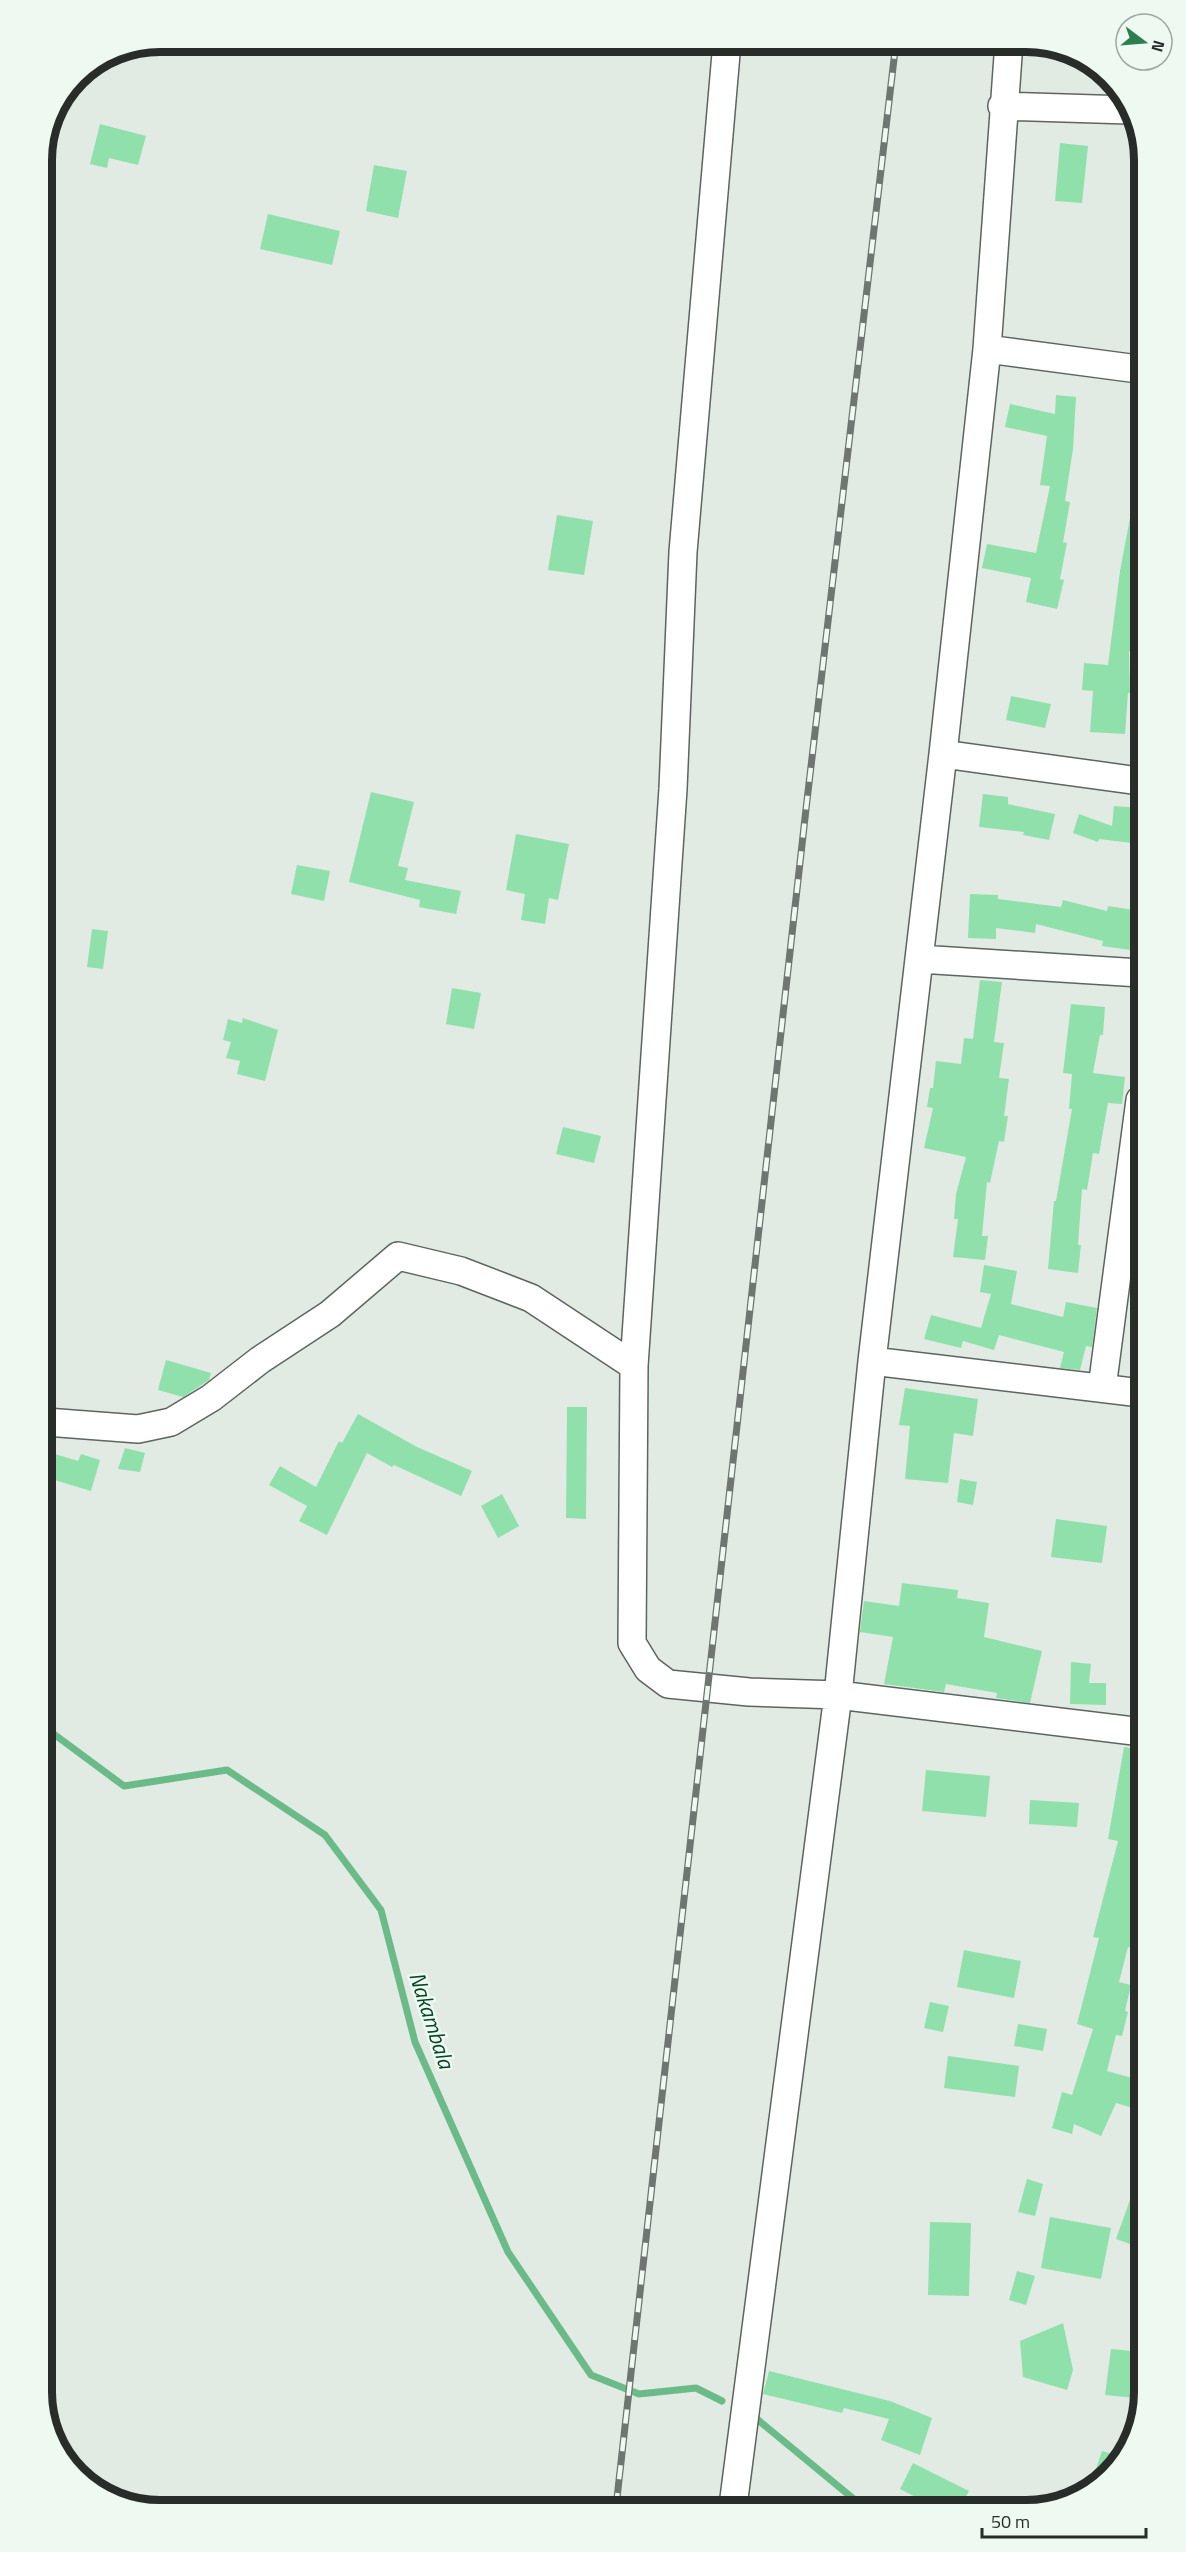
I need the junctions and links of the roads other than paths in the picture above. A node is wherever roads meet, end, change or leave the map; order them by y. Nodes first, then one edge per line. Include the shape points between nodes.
1 (726, 53) edge
2 (1008, 53) edge
3 (1002, 106) junction
4 (1120, 110) edge
5 (987, 349) junction
6 (1133, 368) edge
7 (943, 754) junction
8 (1133, 780) edge
9 (919, 959) junction
10 (1133, 973) edge
11 (1133, 1189) edge
12 (872, 1361) junction
13 (634, 1366) junction
14 (1102, 1388) junction
15 (1133, 1392) edge
16 (52, 1422) edge
17 (838, 1695) junction
18 (1133, 1731) edge
19 (734, 2500) edge

1 - 13 street via 683,552 673,801
2 - 3 street
3 - 4 street
3 - 5 street
5 - 6 street
5 - 7 street
7 - 8 street
7 - 9 street
9 - 10 street
9 - 12 street
11 - 14 street
12 - 14 street
12 - 17 street
13 - 16 street via 531,1298 462,1271 398,1256 330,1314 171,1422 138,1429
13 - 17 street via 632,1643 640,1659 668,1684
14 - 15 street
17 - 18 street
17 - 19 street

